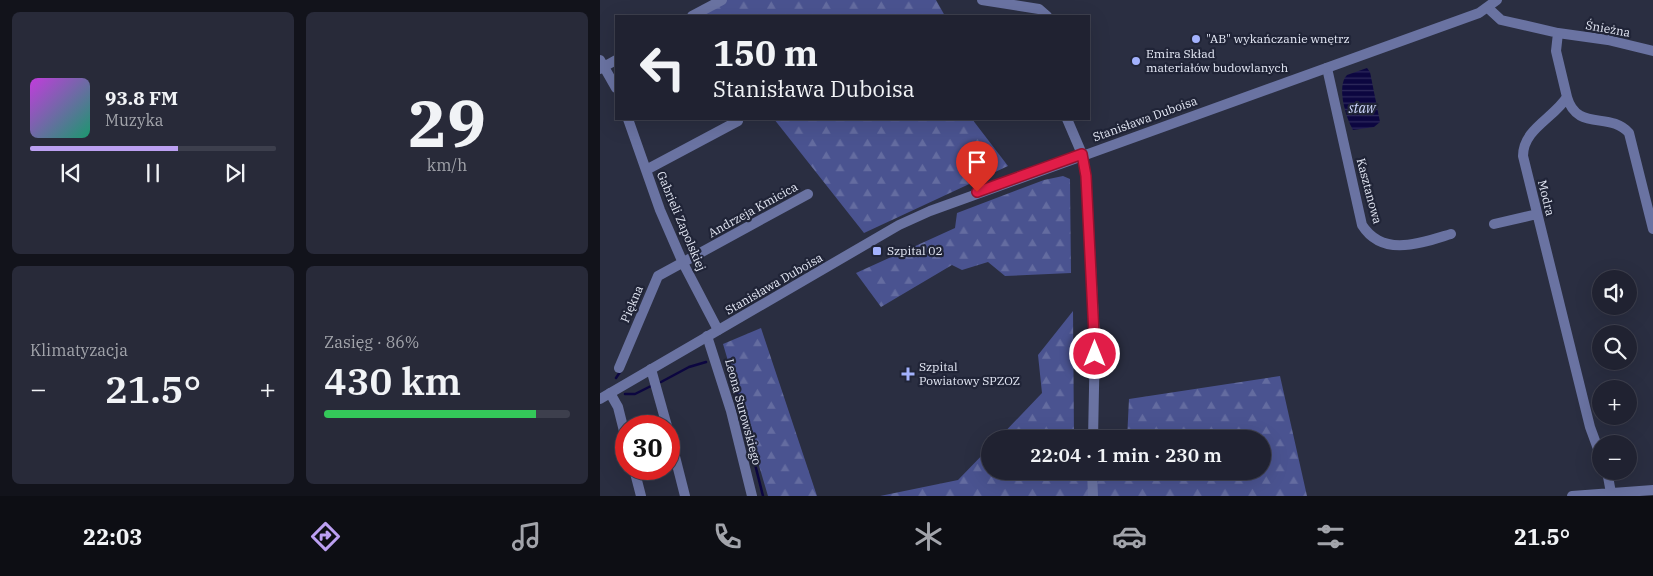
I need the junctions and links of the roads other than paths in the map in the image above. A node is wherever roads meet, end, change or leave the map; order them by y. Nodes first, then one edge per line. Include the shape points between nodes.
1 (722, 0) edge
2 (982, 0) edge
3 (1497, 0) edge
4 (1488, 8) junction
5 (694, 15) edge
6 (1046, 15) edge
7 (1558, 33) junction
8 (1653, 51) edge
9 (615, 60) edge
10 (602, 65) edge
11 (1327, 68) junction
12 (615, 86) edge
13 (1567, 98) junction
14 (628, 120) edge
15 (1067, 120) edge
16 (738, 121) dead end
17 (1082, 154) junction
18 (646, 170) junction
19 (808, 194) dead end
20 (1537, 214) junction
21 (1494, 224) dead end
22 (1653, 227) edge
23 (1451, 234) dead end
24 (683, 263) junction
25 (718, 330) junction
26 (707, 336) junction
27 (619, 368) dead end
28 (651, 370) junction
29 (610, 393) junction
30 (600, 399) edge
31 (620, 415) edge
32 (664, 415) edge
33 (1092, 430) edge
34 (1593, 435) edge
35 (680, 476) edge
36 (636, 480) edge
37 (1092, 480) edge
38 (1609, 480) edge
39 (1653, 490) edge
40 (1611, 493) junction
41 (640, 496) edge
42 (685, 496) edge
43 (752, 496) edge
44 (1093, 496) edge
45 (1572, 496) edge

1 - 5 street
2 - 6 street via 1039,9
3 - 4 street, Stanisława Duboisa
4 - 7 street via 1501,20
4 - 11 street, Stanisława Duboisa
7 - 8 street, Śnieżna
7 - 13 street via 1556,51
9 - 10 street
10 - 12 street
11 - 17 street, Stanisława Duboisa
11 - 23 street, Kasztanowa via 1362,225 1367,234 1393,246 1413,245
13 - 20 street, Modra via 1529,136 1523,147 1524,166
13 - 22 street via 1571,110 1578,115 1614,124 1629,133
14 - 18 street, Gabrieli Zapolskiej
15 - 17 street
16 - 18 street
17 - 25 street, Stanisława Duboisa via 930,210
17 - 33 street via 1094,321
18 - 24 street, Gabrieli Zapolskiej
19 - 24 street, Andrzeja Kmicica
20 - 21 street
20 - 34 street, Modra
24 - 25 street, Gabrieli Zapolskiej
24 - 27 street, Piękna via 658,276
25 - 26 street, Stanisława Duboisa
26 - 28 street, Stanisława Duboisa
26 - 43 street, Leona Surowskiego via 731,411
28 - 29 street, Stanisława Duboisa
28 - 32 street
29 - 30 street, Stanisława Duboisa
29 - 31 street
35 - 42 street
36 - 41 street
37 - 44 street
38 - 40 street
39 - 40 street
40 - 45 street

